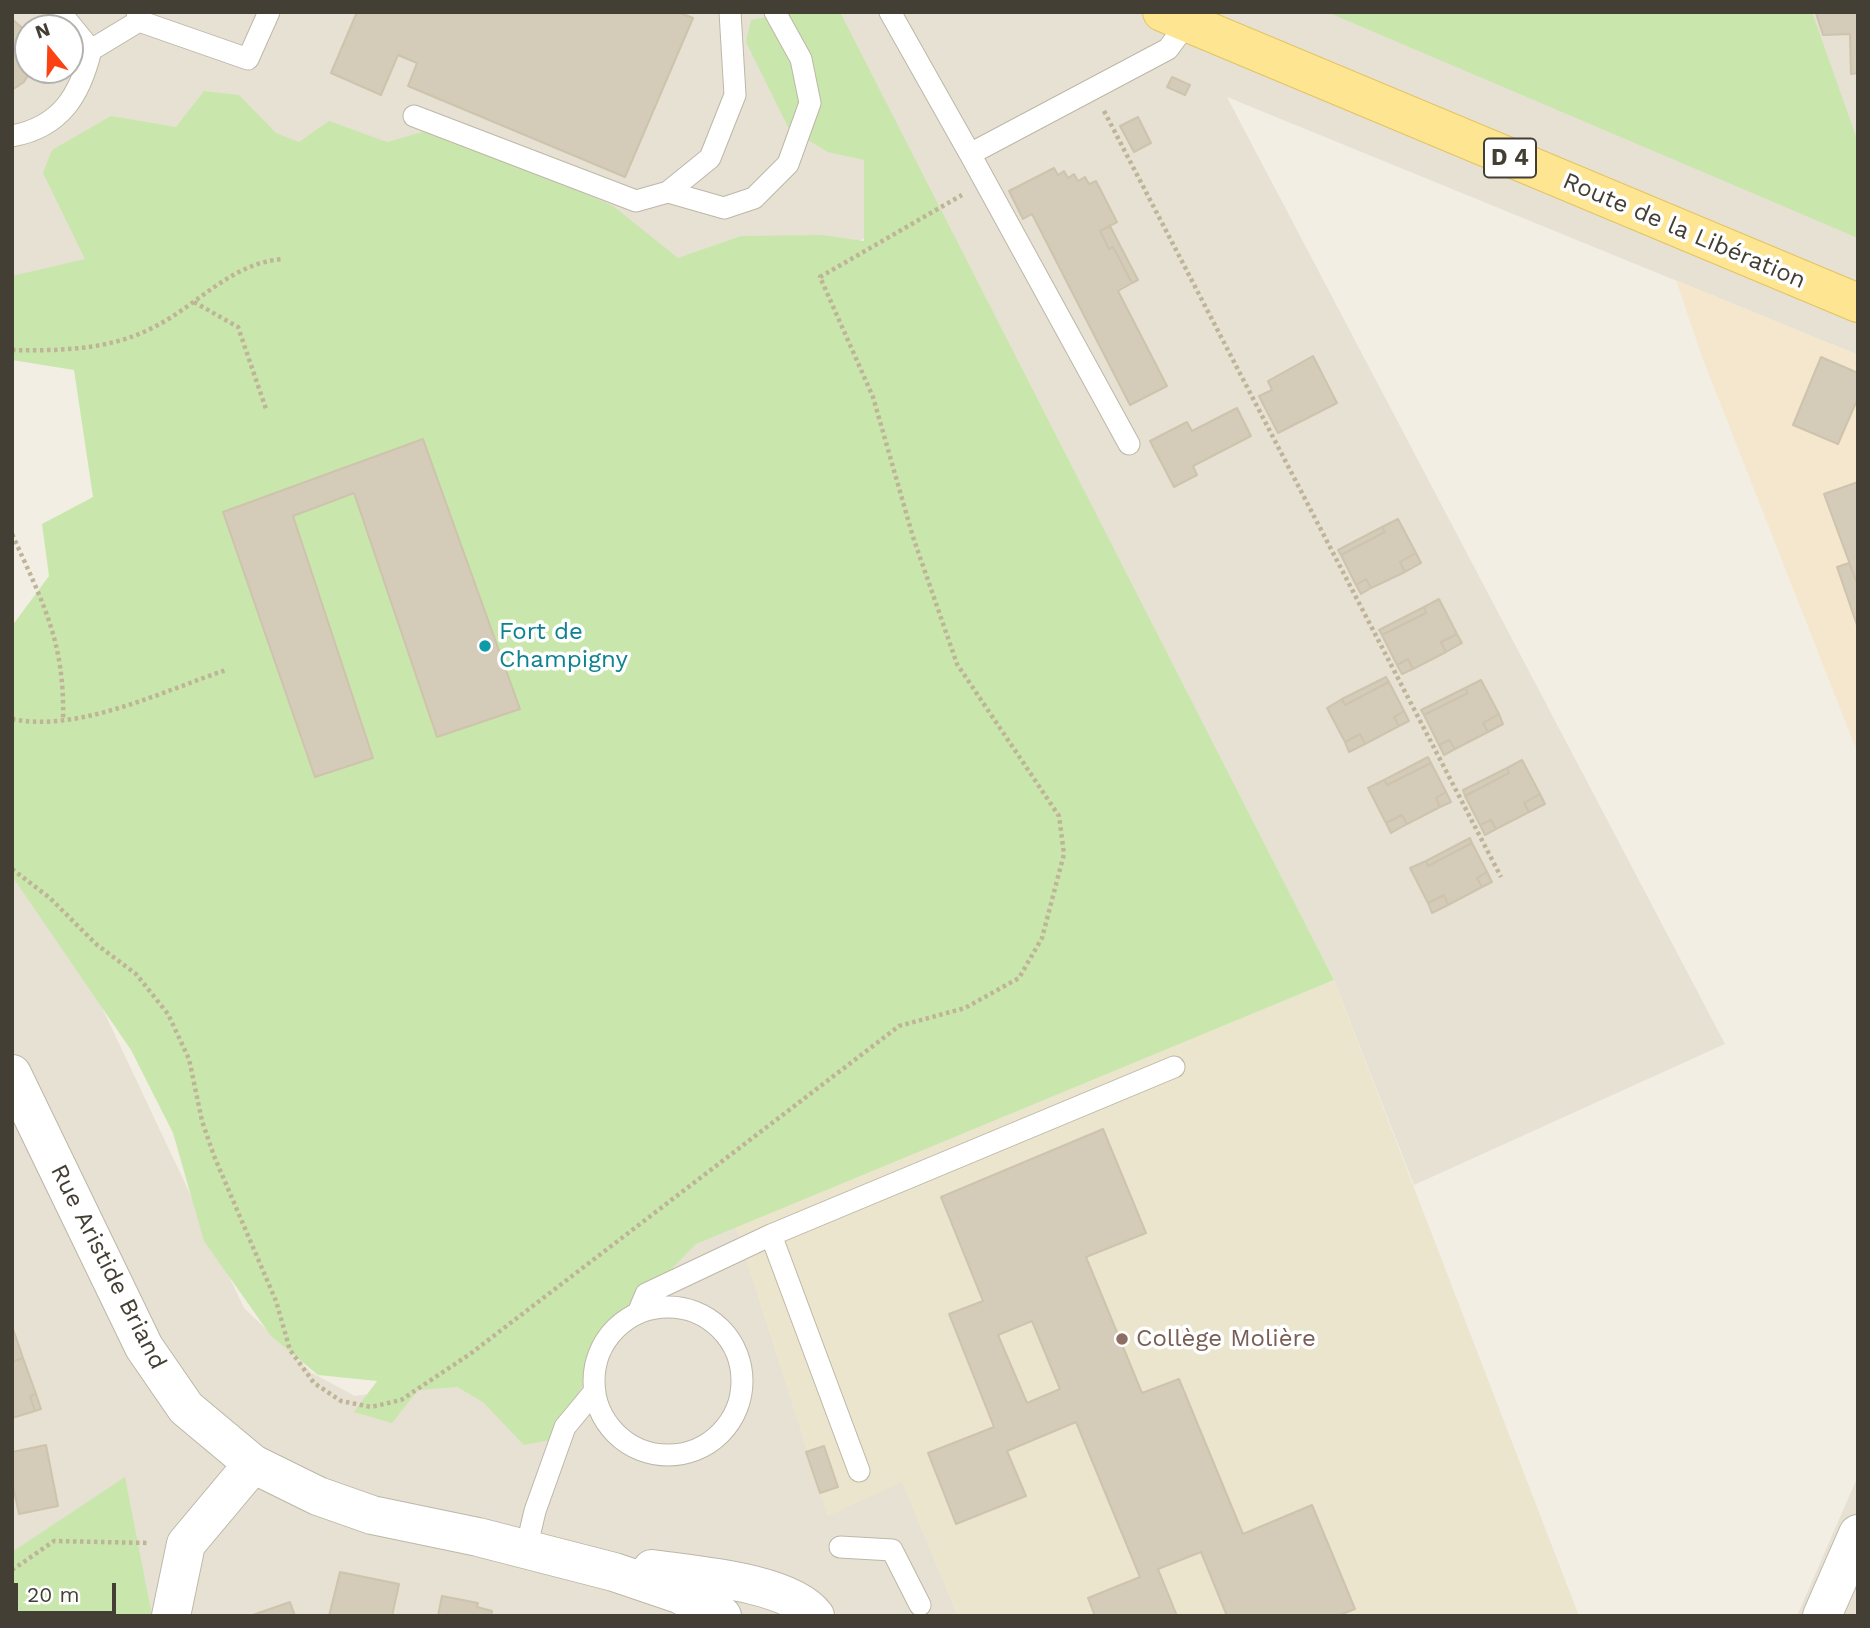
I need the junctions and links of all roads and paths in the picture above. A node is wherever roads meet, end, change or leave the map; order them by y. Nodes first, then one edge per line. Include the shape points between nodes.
1 (60, 12) edge
2 (269, 12) edge
3 (730, 12) edge
4 (775, 12) edge
5 (890, 12) edge
6 (138, 16) edge
7 (1174, 18) edge
8 (91, 50) junction
9 (1092, 89) junction
10 (414, 116) dead end
11 (12, 136) edge
12 (970, 154) junction
13 (984, 182) junction
14 (668, 192) junction
15 (282, 259) dead end
16 (194, 302) junction
17 (1858, 303) edge
18 (12, 350) edge
19 (266, 409) dead end
20 (1129, 444) dead end
21 (12, 534) edge
22 (226, 670) dead end
23 (12, 719) edge
24 (63, 720) junction
25 (12, 869) edge
26 (1501, 877) dead end
27 (1174, 1067) dead end
28 (12, 1074) edge
29 (771, 1235) junction
30 (638, 1313) junction
31 (594, 1392) junction
32 (253, 1464) junction
33 (859, 1471) dead end
34 (1858, 1534) edge
35 (186, 1544) junction
36 (840, 1547) dead end
37 (533, 1551) junction
38 (12, 1570) edge
39 (920, 1605) dead end
40 (171, 1616) edge
41 (722, 1616) edge
42 (814, 1616) edge
43 (1822, 1616) edge

1 - 8 lane
2 - 6 lane via 248,60
3 - 14 lane via 734,95 710,158
4 - 14 lane via 801,59 810,103 788,164 754,198 724,208
5 - 12 lane
6 - 8 lane
7 - 9 lane via 1168,49
7 - 17 main road, Route de la Libération / D 4
8 - 11 lane via 83,83 65,110 27,133
9 - 12 lane
9 - 26 path
10 - 14 lane via 636,201
12 - 13 lane
13 - 20 lane
13 - 25 path via 820,277 873,397 913,537 957,664 1059,816 1064,854 1042,938 1019,978 965,1008 900,1026 470,1354 401,1400 371,1407 341,1401 314,1382 290,1350 276,1301 214,1156 190,1059 168,1014 136,974
15 - 16 path via 261,261 225,277
16 - 18 path via 150,330 101,346
16 - 19 path via 238,327
21 - 24 path via 59,648
22 - 24 path via 106,711
23 - 24 path via 36,724
27 - 29 lane
28 - 32 street, Rue Aristide Briand via 144,1347 186,1408
29 - 30 lane via 646,1294
29 - 33 lane
30 - 31 lane via 608,1337 599,1354
30 - 31 lane via 657,1308 695,1312 726,1335 741,1371 737,1409 727,1426 697,1449 659,1455 623,1441 599,1411
31 - 37 lane via 565,1427 535,1511
32 - 35 street
32 - 37 street, Rue Aristide Briand via 317,1496 372,1515
34 - 43 street
35 - 38 path via 54,1541
35 - 40 street
36 - 39 lane via 892,1550
37 - 41 street, Rue Aristide Briand via 679,1594
37 - 42 street, Rue Aristide Briand via 745,1583 806,1604

